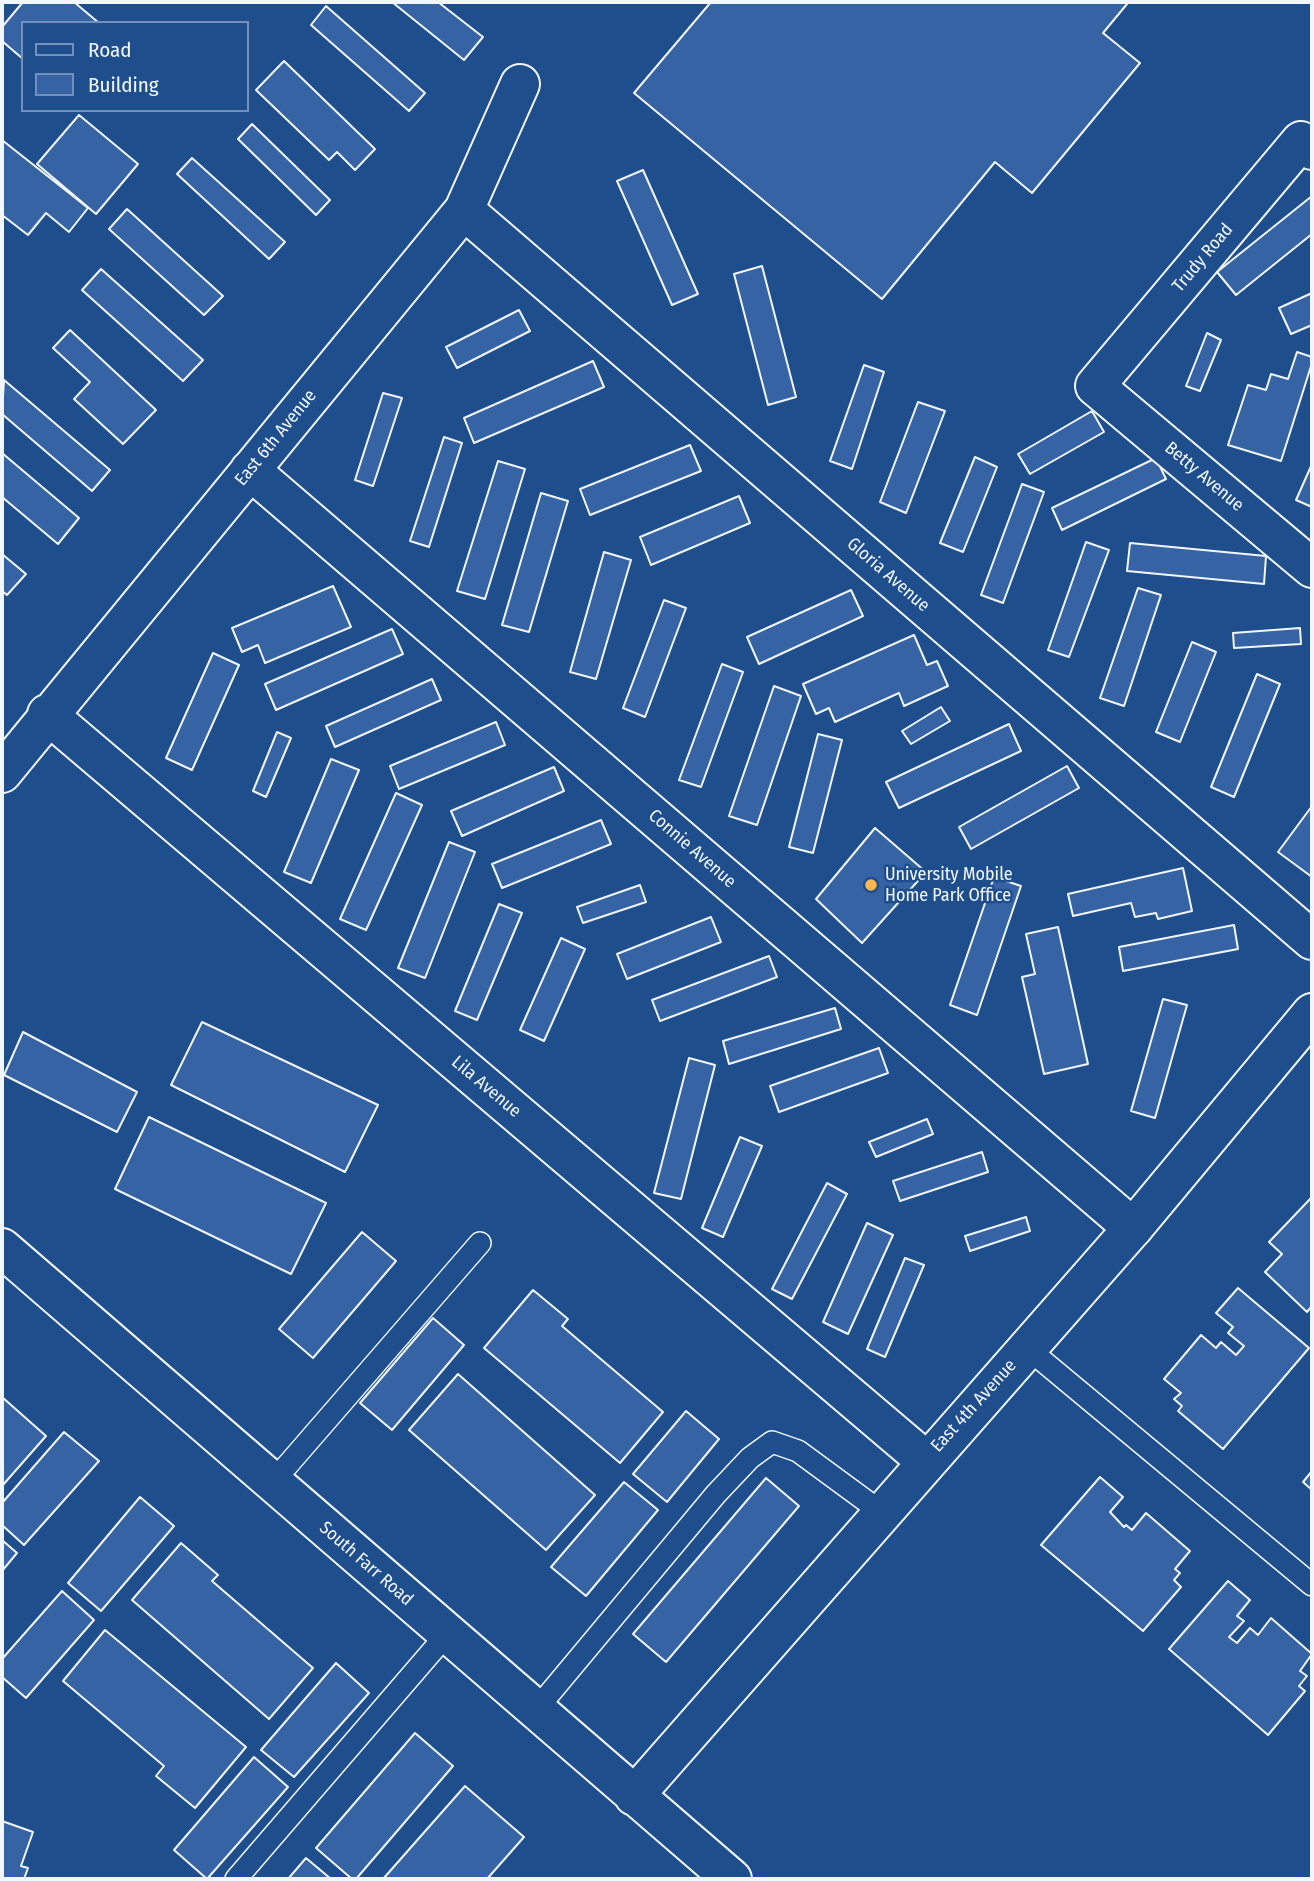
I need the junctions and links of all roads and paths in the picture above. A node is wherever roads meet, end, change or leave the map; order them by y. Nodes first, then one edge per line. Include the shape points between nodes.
1 (520, 84) dead end
2 (1312, 150) edge
3 (464, 210) junction
4 (1095, 386) joint
5 (250, 470) junction
6 (1312, 568) edge
7 (47, 714) junction
8 (2, 773) edge
9 (1312, 940) edge
10 (1309, 1025) edge
11 (1133, 1228) junction
12 (480, 1242) dead end
13 (2, 1248) edge
14 (1027, 1347) junction
15 (925, 1461) junction
16 (272, 1483) junction
17 (881, 1512) junction
18 (1312, 1585) edge
19 (447, 1634) junction
20 (535, 1711) junction
21 (634, 1796) junction
22 (236, 1879) edge
23 (732, 1879) edge

1 - 3 street, East 6th Avenue
2 - 4 street, Trudy Road via 1301,141
3 - 5 street, East 6th Avenue
3 - 9 street, Gloria Avenue
4 - 6 street, Betty Avenue
5 - 7 street, East 6th Avenue
5 - 11 street, Connie Avenue
7 - 8 street, East 6th Avenue
7 - 15 street, Lila Avenue
10 - 11 street, East 4th Avenue
11 - 14 street, East 4th Avenue
12 - 16 lane
13 - 16 street, South Farr Road
14 - 15 street, East 4th Avenue
14 - 18 lane
15 - 17 street, East 4th Avenue
16 - 19 street, South Farr Road
17 - 20 lane via 798,1451 772,1442 716,1494
17 - 21 street, East 4th Avenue
19 - 20 street, South Farr Road
19 - 22 lane
20 - 21 street, South Farr Road
21 - 23 street, South Farr Road

